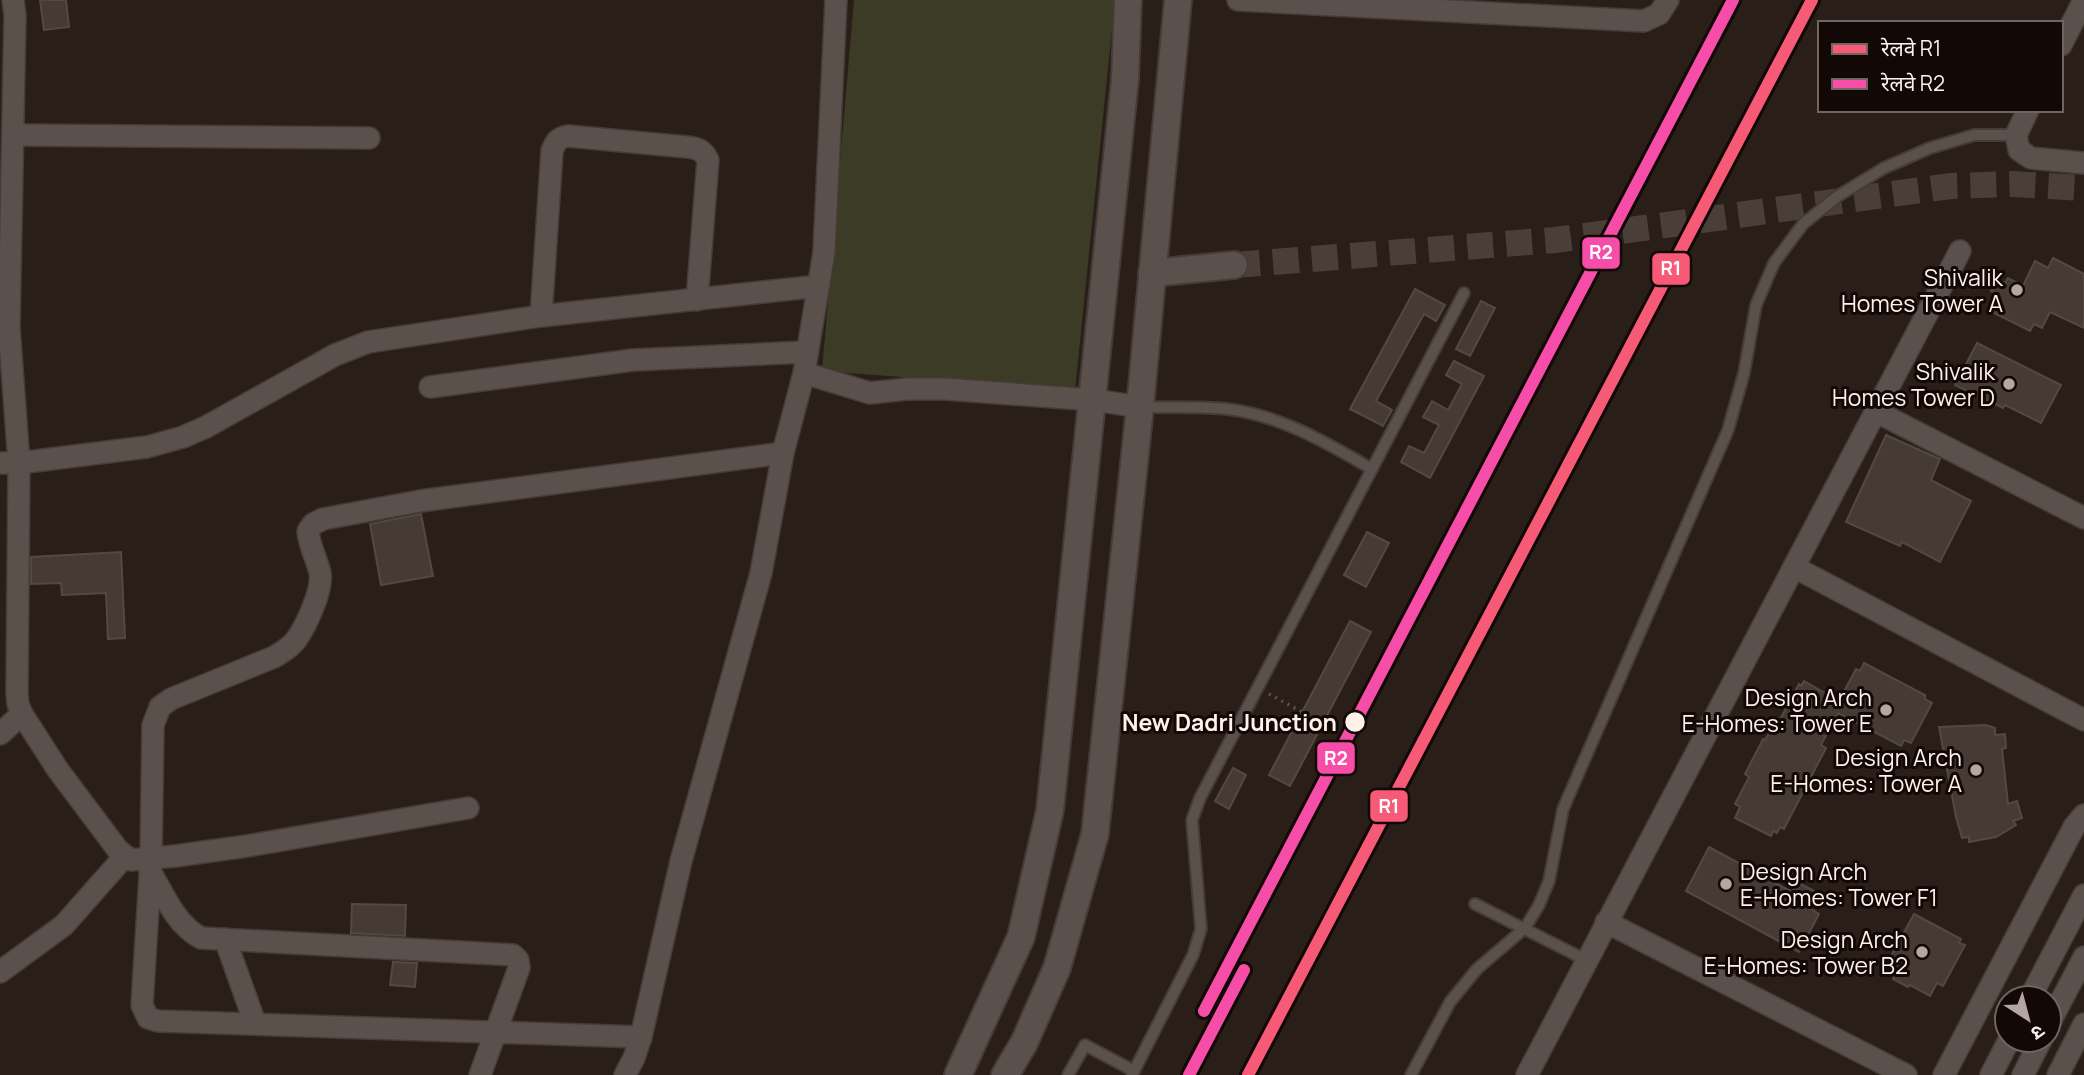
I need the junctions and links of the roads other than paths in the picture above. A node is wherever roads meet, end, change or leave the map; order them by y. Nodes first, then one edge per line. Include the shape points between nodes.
1 (13, 0) edge
2 (836, 0) edge
3 (1128, 0) edge
4 (1178, 0) edge
5 (1237, 0) edge
6 (1668, 0) edge
7 (2084, 0) edge
8 (2063, 41) edge
9 (2027, 112) edge
10 (14, 135) junction
11 (2015, 135) junction
12 (369, 138) dead end
13 (2084, 163) edge
14 (1960, 251) dead end
15 (1234, 265) tunnel mouth
16 (1152, 273) junction
17 (819, 286) junction
18 (1464, 293) dead end
19 (697, 300) junction
20 (541, 316) junction
21 (805, 362) junction
22 (430, 387) dead end
23 (1094, 400) junction
24 (1140, 407) junction
25 (1875, 411) junction
26 (783, 453) junction
27 (10, 463) edge
28 (1372, 469) junction
29 (2084, 518) edge
30 (1794, 567) junction
31 (22, 714) junction
32 (2080, 714) edge
33 (0, 734) edge
34 (468, 808) dead end
35 (2084, 815) edge
36 (125, 856) junction
37 (150, 865) junction
38 (2084, 895) edge
39 (1475, 904) dead end
40 (1606, 922) junction
41 (1525, 928) junction
42 (225, 939) junction
43 (2084, 957) edge
44 (1586, 960) junction
45 (0, 972) edge
46 (2038, 984) edge
47 (2063, 997) edge
48 (255, 1023) junction
49 (2084, 1024) edge
50 (494, 1032) junction
51 (641, 1037) junction
52 (2001, 1054) edge
53 (2034, 1054) edge
54 (1133, 1073) edge
55 (1529, 1074) edge
56 (480, 1075) edge
57 (625, 1075) edge
58 (958, 1075) edge
59 (1005, 1075) edge
60 (1068, 1075) edge
61 (1411, 1075) edge
62 (1906, 1075) edge
63 (1944, 1075) edge
64 (1990, 1075) edge
65 (2023, 1075) edge
66 (2058, 1075) edge

1 - 10 street
2 - 17 street
3 - 23 street via 1125,79
4 - 16 street
5 - 6 street via 1644,21 1659,14
7 - 8 street
9 - 11 street
10 - 12 street
10 - 27 street
11 - 13 street via 2019,150 2031,158
11 - 41 lane via 1974,135 1884,168 1803,223 1774,263 1756,305 1728,430 1563,809 1549,881
14 - 25 street
15 - 16 street
16 - 24 street
17 - 19 street
17 - 21 street
18 - 28 lane
19 - 20 street
19 - 20 street via 708,160 704,153 687,147 568,136 556,142 552,151
20 - 27 street via 368,342 335,355 206,427 147,447
21 - 22 street via 633,360
21 - 23 street via 870,393 945,389
21 - 26 street
23 - 24 street
23 - 58 street via 1050,810 1021,937
24 - 28 lane via 1228,409 1282,422
24 - 59 street via 1094,834 1057,968
25 - 29 street
25 - 30 street
26 - 37 street via 420,501 313,524 307,531 308,540 320,583 296,640 274,657 172,699 155,713
26 - 51 street via 761,573 681,861
27 - 31 street via 17,694
28 - 54 lane via 1200,798 1192,820 1200,929 1193,954
30 - 32 street
30 - 40 street
31 - 33 street
31 - 36 street via 58,770
34 - 37 street
35 - 63 street
36 - 37 street
36 - 45 street via 64,925
37 - 42 street via 186,928 201,938
37 - 48 street via 144,1012 158,1021
38 - 46 street
39 - 41 lane
40 - 44 street
40 - 62 street
41 - 44 lane
41 - 61 lane via 1477,969 1450,1002
42 - 48 street
42 - 50 street via 513,955 519,968
43 - 47 street
44 - 55 street
48 - 50 street
49 - 66 street
50 - 51 street
50 - 56 street
51 - 57 street
52 - 64 street
53 - 65 street
54 - 60 lane via 1085,1045

